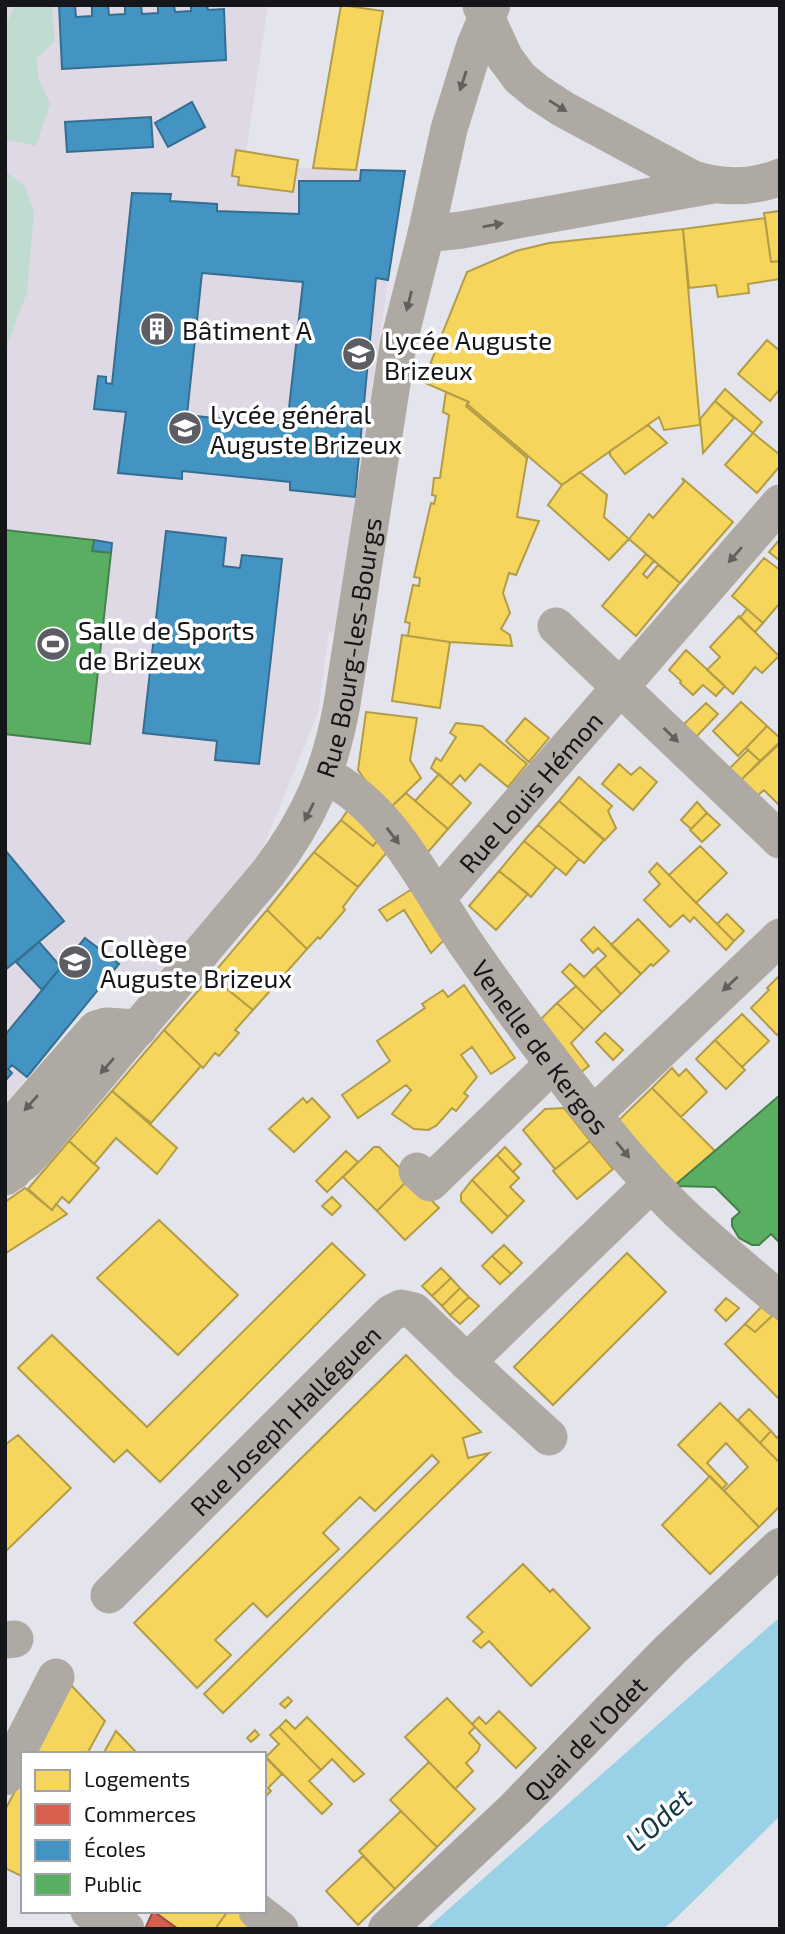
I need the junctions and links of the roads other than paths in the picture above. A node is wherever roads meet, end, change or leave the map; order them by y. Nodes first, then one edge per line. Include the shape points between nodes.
1 (487, 9) edge
2 (780, 177) edge
3 (713, 185) junction
4 (426, 234) junction
5 (780, 503) edge
6 (556, 626) dead end
7 (622, 687) junction
8 (325, 775) junction
9 (780, 840) edge
10 (438, 897) junction
11 (780, 937) edge
12 (554, 1064) junction
13 (594, 1114) junction
14 (9, 1175) edge
15 (652, 1184) junction
16 (432, 1186) dead end
17 (780, 1300) edge
18 (467, 1362) junction
19 (549, 1437) dead end
20 (780, 1547) edge
21 (109, 1595) dead end
22 (56, 1677) dead end
23 (14, 1765) edge
24 (93, 1913) edge
25 (260, 1913) edge
26 (126, 1929) edge
27 (280, 1929) edge
28 (387, 1929) edge

1 -> 3 street via 505,58 537,92
1 -> 4 street, Rue Bourg-les-Bourgs via 449,129
2 - 3 street via 740,186
4 -> 3 street
4 -> 8 street, Rue Bourg-les-Bourgs via 390,386 342,704
5 -> 7 street, Rue Louis Hémon
6 - 7 street, Rue Louis Hémon
7 -> 9 street
7 - 10 street, Rue Louis Hémon
8 -> 10 street, Venelle de Kergos via 368,806
8 -> 14 street, Rue Bourg-les-Bourgs via 291,843 139,1028
10 - 12 street, Venelle de Kergos via 467,946
11 -> 13 street
12 - 13 street, Venelle de Kergos
12 - 16 street
13 -> 15 street, Venelle de Kergos
15 - 17 street, Venelle de Kergos
15 - 18 street
18 - 19 street, Rue Joseph Halléguen
18 - 21 street, Rue Joseph Halléguen via 414,1311 401,1308 391,1313
20 - 28 main road, Quai de l'Odet
22 - 23 street
24 - 26 street
25 - 27 street

